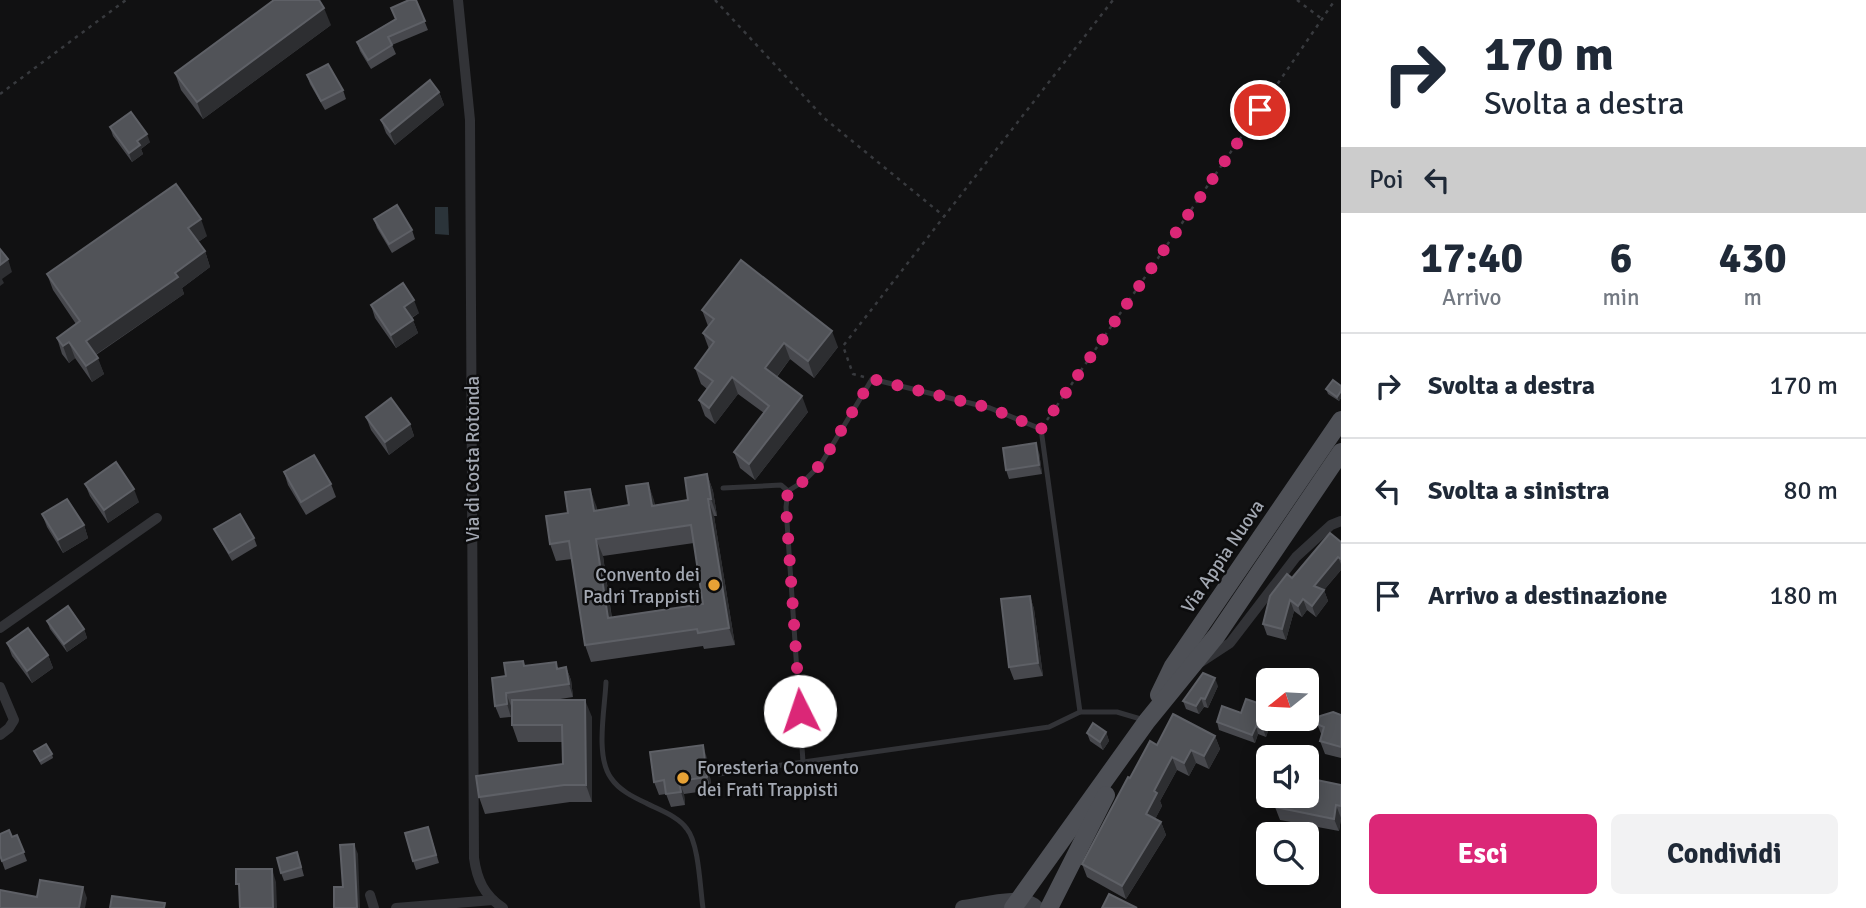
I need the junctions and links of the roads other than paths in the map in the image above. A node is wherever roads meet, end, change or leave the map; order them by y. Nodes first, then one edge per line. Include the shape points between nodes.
1 (457, 0) edge
2 (1341, 419) edge
3 (1341, 452) edge
4 (723, 488) dead end
5 (788, 491) junction
6 (157, 518) dead end
7 (1341, 521) edge
8 (0, 628) edge
9 (1190, 669) junction
10 (606, 682) dead end
11 (0, 687) edge
12 (1080, 712) junction
13 (1147, 720) junction
14 (0, 735) edge
15 (1126, 750) junction
16 (803, 762) junction
17 (719, 774) dead end
18 (370, 894) dead end
19 (493, 900) junction
20 (1016, 904) edge
21 (983, 907) edge
22 (374, 908) edge
23 (396, 908) edge
24 (503, 908) edge
25 (703, 908) edge
26 (963, 908) edge
27 (1036, 908) edge
28 (1049, 908) edge

1 - 19 street, Via di Costa Rotonda via 470,120 474,858 482,887
2 - 13 main road, Via Appia Nuova via 1173,666
3 - 9 main road, Via Appia Nuova
4 - 5 lane via 781,485
5 - 12 lane via 821,464 872,379 990,408 1041,429
5 - 16 lane
6 - 8 street
7 - 9 street via 1296,557 1230,643
9 - 13 main road, Via Appia Nuova
10 - 25 lane via 603,745 610,778 688,830
11 - 14 street via 14,720
12 - 13 lane via 1117,712
12 - 16 lane via 1049,727
13 - 15 main road, Via Appia Nuova
15 - 20 main road, Via Appia Nuova
15 - 28 main road
16 - 17 lane
18 - 22 street
19 - 23 street
19 - 24 street, Via di Costa Rotonda
20 - 21 main road
20 - 27 main road via 1031,902
21 - 26 main road

